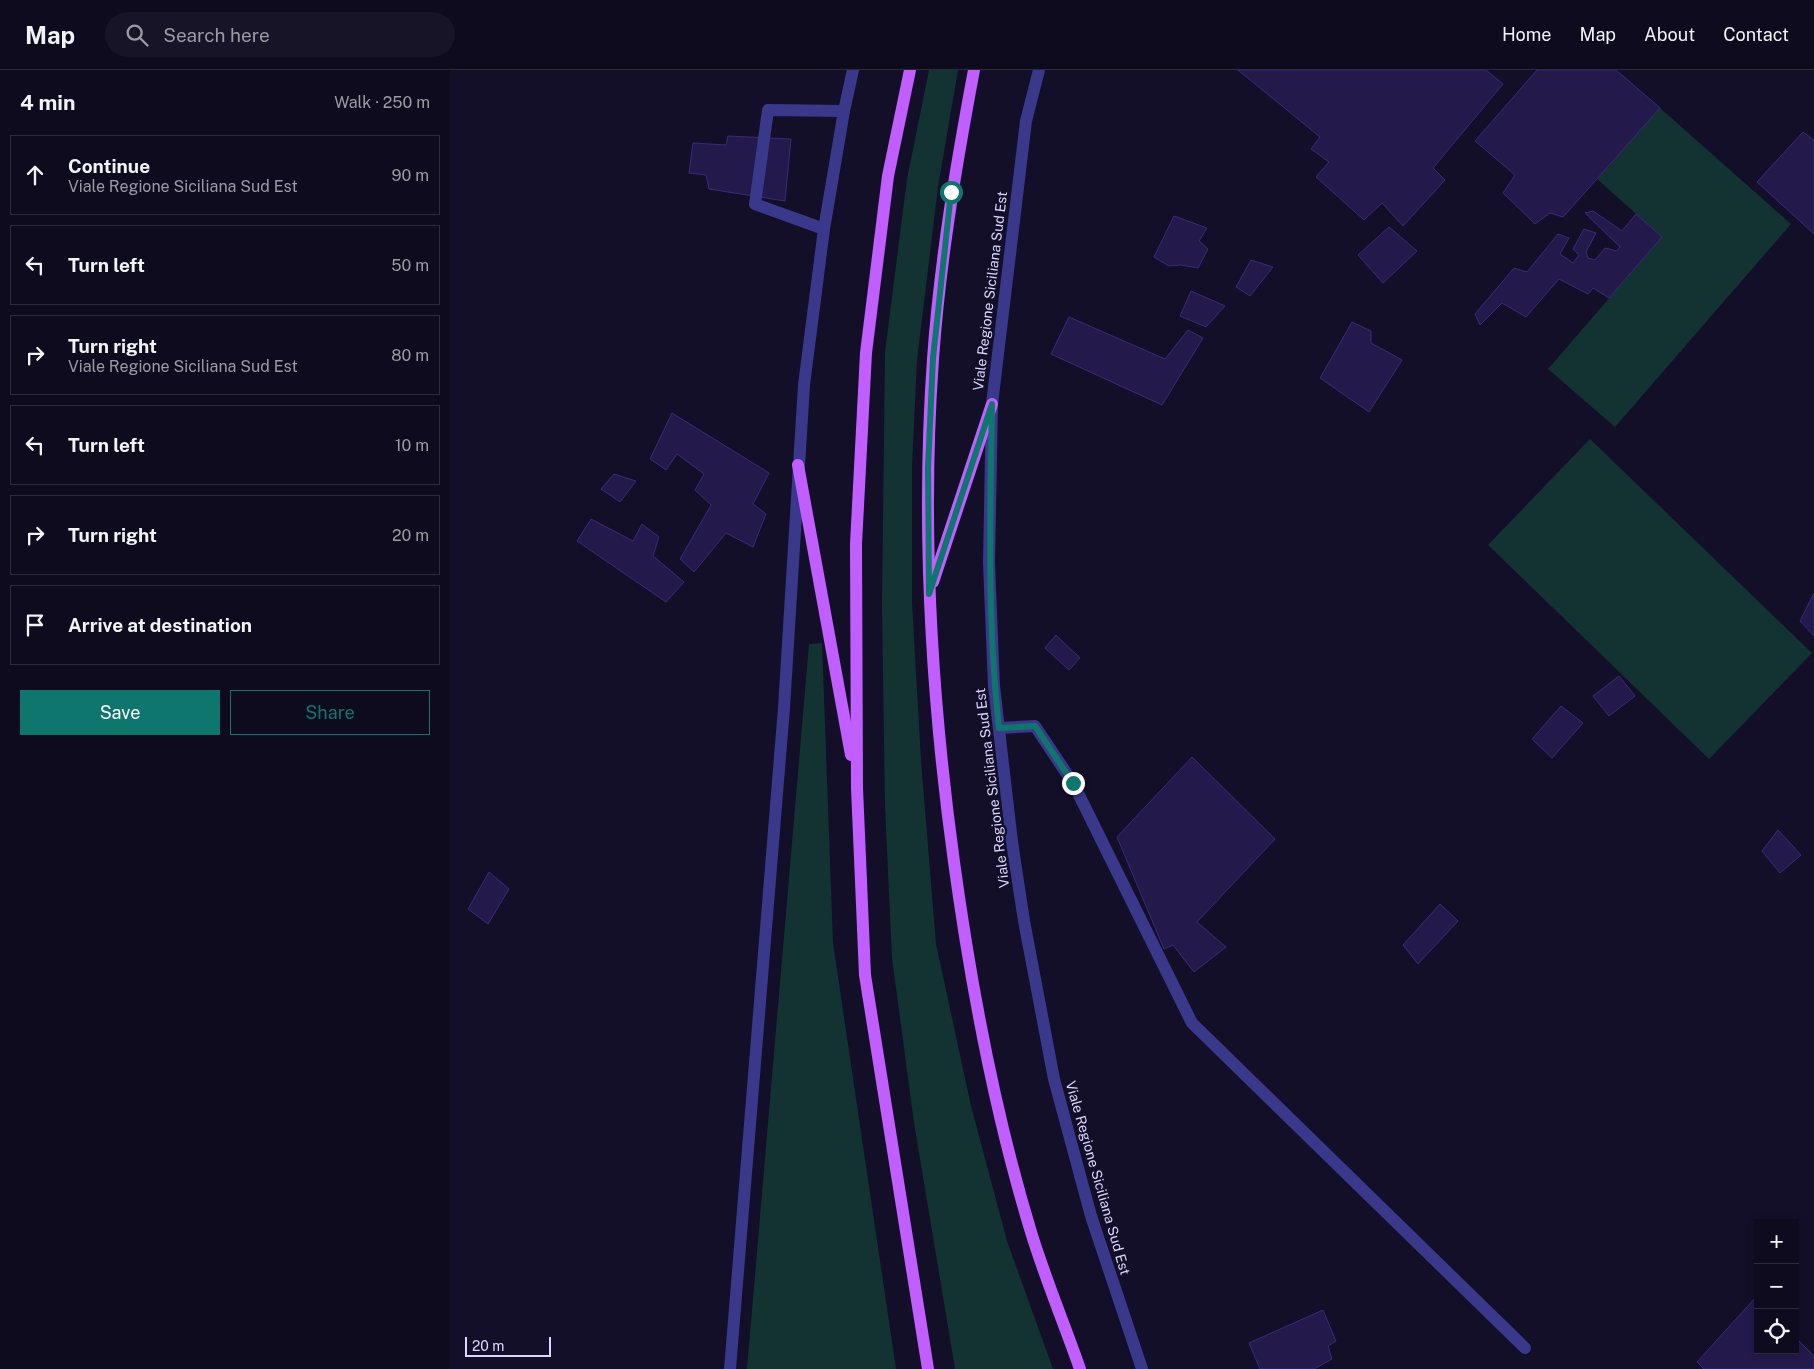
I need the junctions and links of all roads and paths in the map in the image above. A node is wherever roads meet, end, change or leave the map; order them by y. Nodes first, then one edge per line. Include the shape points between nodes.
1 (853, 70) edge
2 (910, 70) edge
3 (974, 70) edge
4 (1038, 70) edge
5 (844, 110) junction
6 (824, 229) junction
7 (992, 404) junction
8 (798, 465) junction
9 (929, 594) junction
10 (999, 728) junction
11 (857, 788) junction
12 (1524, 1348) dead end
13 (730, 1369) edge
14 (928, 1369) edge
15 (1080, 1369) edge
16 (1142, 1369) edge

1 - 5 street
2 - 11 main road via 888,176 866,353 856,544
3 - 9 main road via 951,192 933,358 928,468
4 - 7 street, Viale Regione Siciliana Sud Est via 1026,121
5 - 6 street
5 - 6 street via 768,110 755,204
6 - 8 street via 804,385
7 - 9 main road
7 - 10 street, Viale Regione Siciliana Sud Est via 990,563 994,686
8 - 11 main road
8 - 13 street via 784,708
9 - 15 main road via 940,759 968,958 996,1098 1028,1223
10 - 12 street via 1035,726 1073,783 1192,1023
10 - 16 street, Viale Regione Siciliana Sud Est via 1024,921 1054,1079 1091,1216
11 - 14 main road via 865,975

